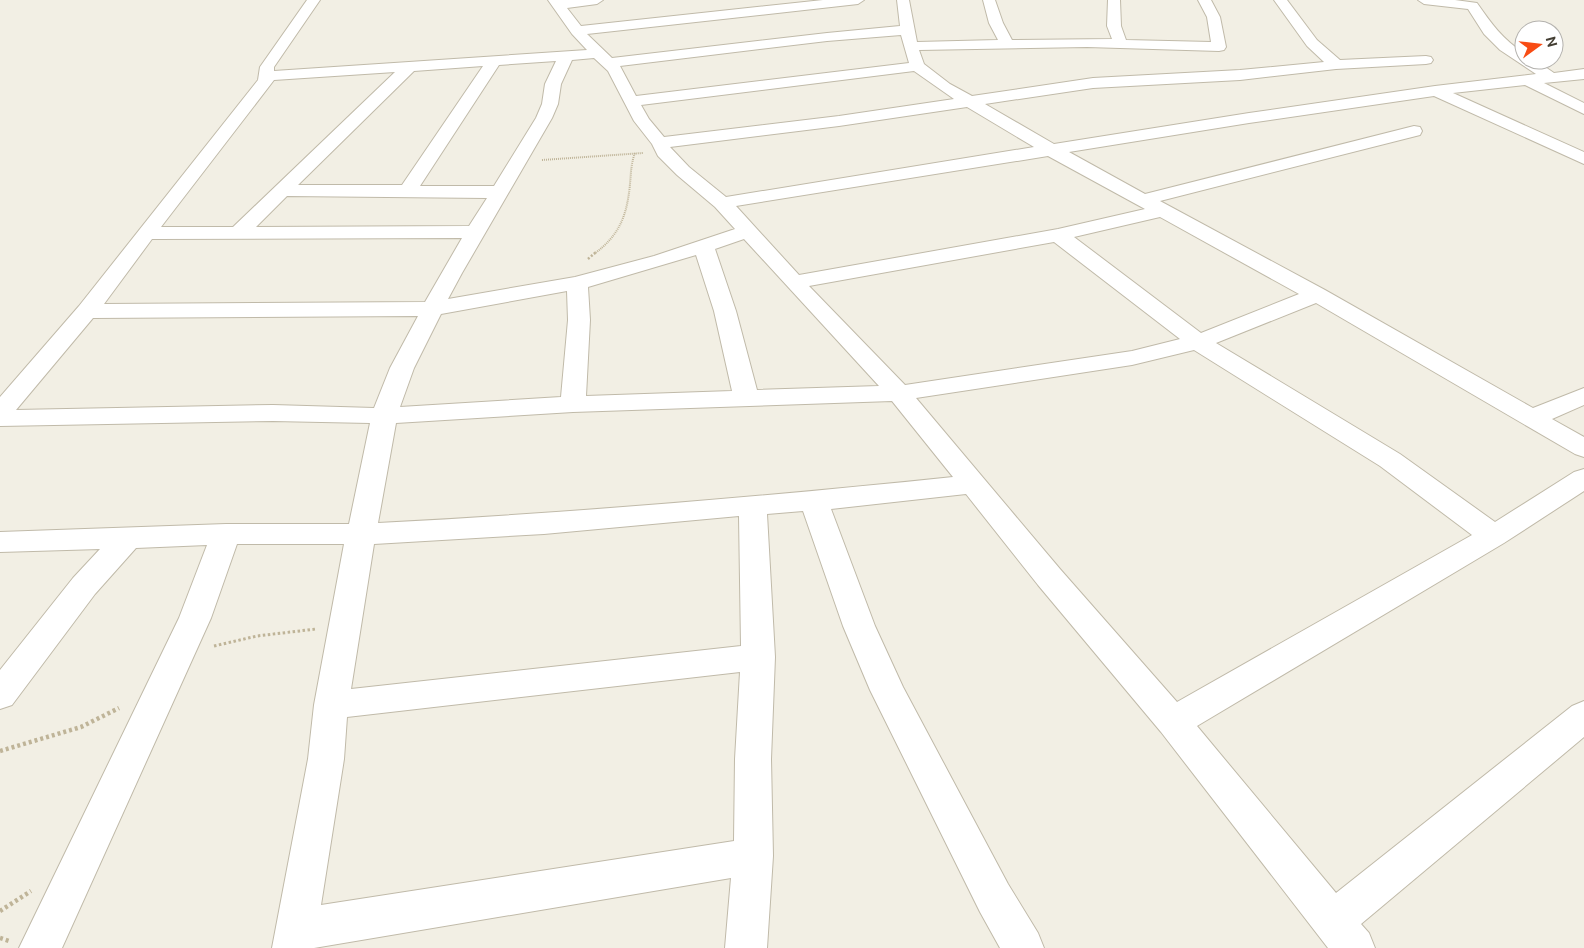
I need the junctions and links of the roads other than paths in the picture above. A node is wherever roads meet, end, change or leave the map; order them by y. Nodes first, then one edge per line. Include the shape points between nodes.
1 (314, 0) edge
2 (597, 0) edge
3 (858, 0) edge
4 (903, 0) edge
5 (989, 0) edge
6 (1114, 0) edge
7 (1204, 0) edge
8 (1280, 0) edge
9 (1424, 0) edge
10 (556, 2) edge
11 (1470, 3) edge
12 (909, 38) junction
13 (572, 43) junction
14 (1008, 44) junction
15 (1120, 44) junction
16 (1219, 47) junction
17 (603, 58) junction
18 (1426, 60) dead end
19 (494, 61) junction
20 (1336, 65) junction
21 (410, 66) junction
22 (918, 66) junction
23 (1584, 74) edge
24 (1240, 75) junction
25 (267, 76) junction
26 (1549, 76) junction
27 (1525, 79) junction
28 (1435, 91) junction
29 (633, 101) junction
30 (968, 102) junction
31 (1584, 110) edge
32 (1414, 131) dead end
33 (662, 148) junction
34 (1053, 151) junction
35 (1584, 159) edge
36 (282, 190) junction
37 (408, 190) junction
38 (501, 192) junction
39 (722, 204) junction
40 (1153, 206) junction
41 (747, 231) junction
42 (239, 232) junction
43 (476, 232) junction
44 (146, 233) junction
45 (1058, 235) junction
46 (704, 247) junction
47 (794, 282) junction
48 (577, 283) junction
49 (1317, 295) junction
50 (432, 309) junction
51 (87, 311) junction
52 (1198, 342) junction
53 (898, 393) junction
54 (1584, 396) edge
55 (746, 398) junction
56 (574, 404) junction
57 (0, 413) edge
58 (384, 416) junction
59 (0, 418) edge
60 (1531, 418) junction
61 (1584, 448) edge
62 (1584, 478) edge
63 (974, 484) junction
64 (814, 501) junction
65 (752, 505) junction
66 (226, 534) junction
67 (361, 534) junction
68 (1494, 536) junction
69 (128, 538) junction
70 (0, 542) edge
71 (758, 657) junction
72 (0, 695) edge
73 (331, 705) junction
74 (1584, 716) edge
75 (1174, 722) junction
76 (753, 856) junction
77 (1343, 935) edge
78 (295, 939) edge
79 (40, 948) edge
80 (746, 948) edge
81 (1023, 948) edge

1 - 25 street via 266,68
2 - 10 street
3 - 13 street
4 - 12 street
5 - 14 street via 996,23
6 - 15 street via 1114,26
7 - 16 street via 1216,21
8 - 20 street via 1312,43
9 - 11 street
10 - 13 street
11 - 26 street via 1505,48
12 - 14 street
12 - 17 street
12 - 22 street
13 - 17 street
13 - 19 street
13 - 38 street via 553,84 548,111
14 - 15 street
15 - 16 street
16 - 24 street
17 - 29 street
18 - 20 street
19 - 21 street
19 - 37 street
20 - 24 street
21 - 25 street
21 - 36 street
22 - 29 street
22 - 30 street
23 - 26 street
24 - 30 street via 1093,83
25 - 44 street
26 - 27 street
27 - 28 street
27 - 31 street
28 - 34 street
28 - 35 street
29 - 33 street via 642,121
30 - 33 street
30 - 34 street
32 - 40 street
33 - 39 street via 683,172
34 - 39 street
34 - 40 street
36 - 37 street
36 - 42 street
37 - 38 street
38 - 43 street
39 - 41 street
40 - 45 street
40 - 49 street
41 - 46 street
41 - 47 street
42 - 43 street
42 - 44 street
43 - 50 street
44 - 51 street
45 - 47 street
45 - 52 street
46 - 48 street
46 - 55 street via 725,311
47 - 53 street
48 - 50 street
48 - 56 street via 580,320
49 - 52 street
49 - 60 street
50 - 51 street
50 - 58 street via 402,368
51 - 57 street
52 - 53 street via 1132,358
52 - 68 street via 1390,460
53 - 55 street
53 - 63 street
54 - 60 street
55 - 56 street
56 - 58 street
58 - 59 street via 272,414
58 - 67 street
60 - 61 street
62 - 68 street
63 - 64 street
63 - 75 street
64 - 65 street
64 - 81 street via 859,626 887,690
65 - 67 street via 544,524
65 - 71 street
66 - 67 street
66 - 69 street
66 - 79 street via 195,618
67 - 73 street
68 - 75 street
69 - 70 street
69 - 72 street via 78,594
71 - 73 street
71 - 76 street
73 - 78 street via 326,759
74 - 77 street
75 - 77 street
76 - 78 street
76 - 80 street

